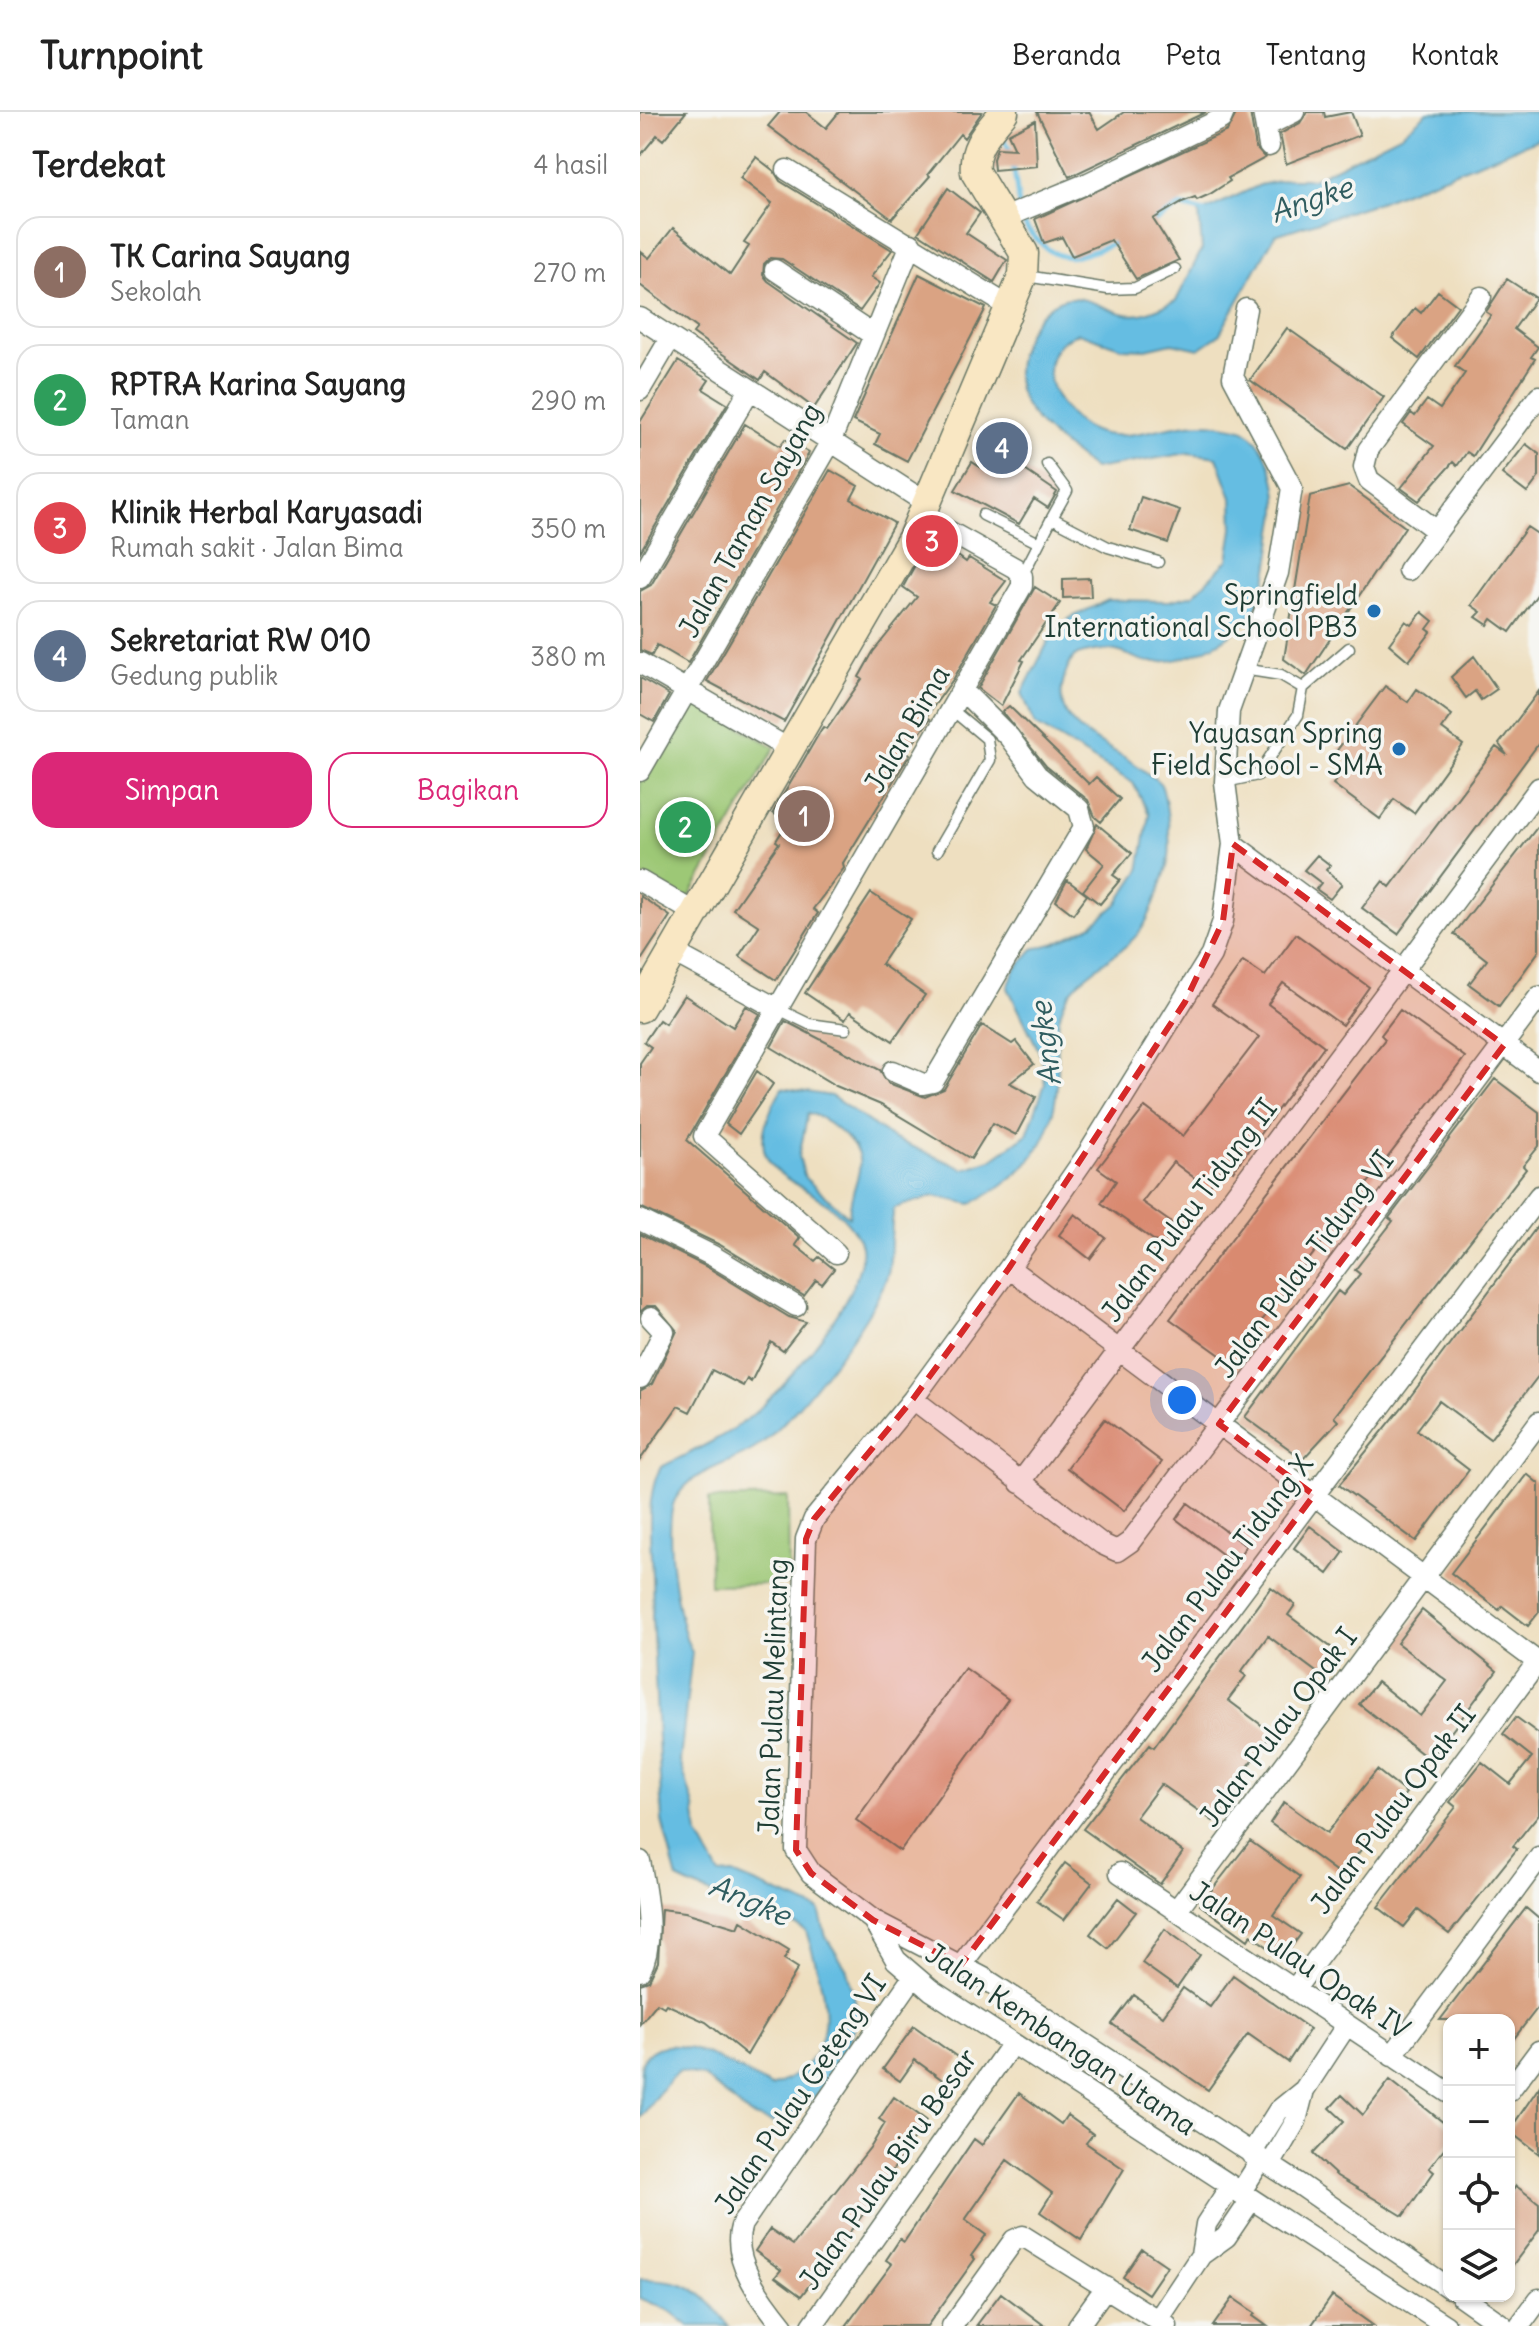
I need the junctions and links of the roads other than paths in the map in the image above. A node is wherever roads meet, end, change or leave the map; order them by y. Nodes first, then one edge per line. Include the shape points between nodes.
1 (1224, 112) edge
2 (1294, 112) edge
3 (999, 119) edge
4 (1266, 128) edge
5 (787, 170) dead end
6 (1015, 214) junction
7 (911, 244) junction
8 (1175, 269) dead end
9 (775, 270) dead end
10 (1023, 275) junction
11 (1481, 297) dead end
12 (1008, 306) junction
13 (1246, 309) dead end
14 (640, 318) edge
15 (873, 335) junction
16 (670, 339) junction
17 (640, 390) edge
18 (749, 391) junction
19 (1539, 396) edge
20 (830, 443) junction
21 (1047, 464) dead end
22 (925, 510) junction
23 (983, 515) dead end
24 (1052, 518) junction
25 (1437, 531) junction
26 (1039, 543) junction
27 (1158, 562) dead end
28 (1408, 570) dead end
29 (1022, 576) junction
30 (640, 578) edge
31 (1349, 648) dead end
32 (640, 663) edge
33 (1243, 669) junction
34 (1303, 688) junction
35 (687, 690) junction
36 (962, 690) junction
37 (951, 709) junction
38 (789, 749) junction
39 (641, 768) edge
40 (1225, 782) junction
41 (1539, 788) edge
42 (1233, 844) junction
43 (937, 851) dead end
44 (640, 881) edge
45 (695, 913) junction
46 (673, 952) junction
47 (1403, 971) junction
48 (1539, 997) edge
49 (640, 1008) edge
50 (776, 1008) junction
51 (846, 1029) dead end
52 (1504, 1045) junction
53 (893, 1071) dead end
54 (1539, 1071) edge
55 (1539, 1196) edge
56 (640, 1220) edge
57 (836, 1253) dead end
58 (1009, 1268) junction
59 (796, 1306) dead end
60 (651, 1318) dead end
61 (1119, 1350) junction
62 (640, 1378) edge
63 (913, 1399) junction
64 (1539, 1422) edge
65 (1219, 1424) junction
66 (1020, 1483) junction
67 (1314, 1495) junction
68 (1424, 1577) junction
69 (1539, 1662) edge
70 (1539, 1858) edge
71 (640, 1861) edge
72 (1120, 1873) dead end
73 (1531, 1887) edge
74 (1176, 1911) junction
75 (873, 1920) junction
76 (910, 1940) junction
77 (896, 1960) junction
78 (961, 1965) junction
79 (640, 1971) edge
80 (913, 1977) junction
81 (1294, 1990) junction
82 (1346, 2026) junction
83 (1011, 2045) junction
84 (1539, 2051) edge
85 (1392, 2056) junction
86 (1513, 2086) edge
87 (1443, 2089) edge
88 (1261, 2160) junction
89 (1240, 2193) junction
90 (1443, 2284) edge
91 (1106, 2287) junction
92 (1539, 2299) edge
93 (1471, 2302) edge
94 (1163, 2323) edge
95 (1511, 2325) edge
96 (783, 2326) edge
97 (812, 2326) edge
98 (952, 2326) edge
99 (1078, 2326) edge
100 (1446, 2326) edge

1 - 6 street via 1221,119
2 - 4 street
3 - 6 street via 973,157 975,172
5 - 7 street
6 - 10 street
7 - 12 street
7 - 15 street, Jalan Taman Sayang
8 - 10 lane via 1135,288 1108,289
9 - 15 street
10 - 12 street
11 - 25 street via 1368,450 1364,467 1369,480
12 - 22 street
13 - 33 street, Jalan Pulau Melintang via 1233,377 1292,488 1278,573
14 - 16 street
15 - 20 street, Jalan Taman Sayang
16 - 17 street
16 - 18 street
18 - 20 street
18 - 30 street
19 - 25 street
20 - 22 street
20 - 35 street, Jalan Taman Sayang
21 - 24 lane via 1067,491
22 - 29 street
22 - 38 street
23 - 26 lane
24 - 26 lane
24 - 27 lane via 1108,547
25 - 28 street
26 - 29 lane
29 - 36 street, Jalan Bima via 1022,586
31 - 34 lane
32 - 35 street
33 - 34 lane via 1281,675
33 - 40 street, Jalan Pulau Melintang via 1229,711
34 - 40 lane via 1298,715 1258,775
35 - 38 street
35 - 39 street, Jalan Taman Sayang
36 - 37 street, Jalan Bima
36 - 53 street via 1009,737 1037,775 1079,809 1084,827 933,1082 923,1084
37 - 43 lane via 987,739 990,760
37 - 50 street, Jalan Bima
38 - 45 street
40 - 42 street, Jalan Pulau Melintang
41 - 47 street, Jalan Pulau Tidung II
42 - 47 street
42 - 58 street, Jalan Pulau Melintang via 1223,921 1211,955 1130,1090
44 - 45 street
45 - 46 street
46 - 49 street
46 - 50 street
47 - 52 street
47 - 61 street, Jalan Pulau Tidung II
48 - 52 street, Jalan Pulau Tidung VI
50 - 51 lane via 809,1024
50 - 57 street, Jalan Bima via 704,1136
52 - 54 street
52 - 65 street, Jalan Pulau Tidung VI
55 - 67 street, Jalan Pulau Tidung X
56 - 59 street
58 - 61 street
58 - 63 street, Jalan Pulau Melintang
60 - 62 street via 664,1332
61 - 65 street
61 - 66 street, Jalan Pulau Tidung II
63 - 66 street
63 - 75 street, Jalan Pulau Melintang via 814,1519 806,1539 796,1850 811,1873
64 - 68 street, Jalan Pulau Opak I
65 - 66 street, Jalan Pulau Tidung VI via 1130,1542 1117,1551
65 - 67 street
67 - 68 street
67 - 78 street, Jalan Pulau Tidung X
68 - 69 street
68 - 74 street, Jalan Pulau Opak I
69 - 81 street, Jalan Pulau Opak II
70 - 73 street
71 - 79 street via 647,1944
72 - 74 street, Jalan Pulau Opak IV
73 - 85 street
74 - 81 street, Jalan Pulau Opak IV
75 - 76 street, Jalan Kembangan Utama
75 - 77 street, Jalan Kembangan Utama
76 - 77 street via 899,1947
76 - 78 street, Jalan Kembangan Utama
77 - 80 street, Jalan Kembangan Utama
78 - 88 street, Jalan Kembangan Utama
80 - 83 street, Jalan Kembangan Utama
80 - 96 street, Jalan Pulau Geteng VI via 736,2240 740,2256
81 - 82 street, Jalan Pulau Opak IV
82 - 85 street, Jalan Pulau Opak IV
82 - 88 street via 1304,2090 1296,2121
83 - 89 street, Jalan Kembangan Utama
83 - 97 street, Jalan Pulau Biru Besar
84 - 86 street
85 - 87 street, Jalan Pulau Opak IV
88 - 89 street
88 - 90 street, Jalan Kembangan Utama
89 - 94 street via 1226,2237 1201,2255
89 - 100 street, Jalan Kembangan Utama
91 - 94 street
91 - 98 street via 1018,2237
91 - 99 street
92 - 95 street
93 - 95 street

